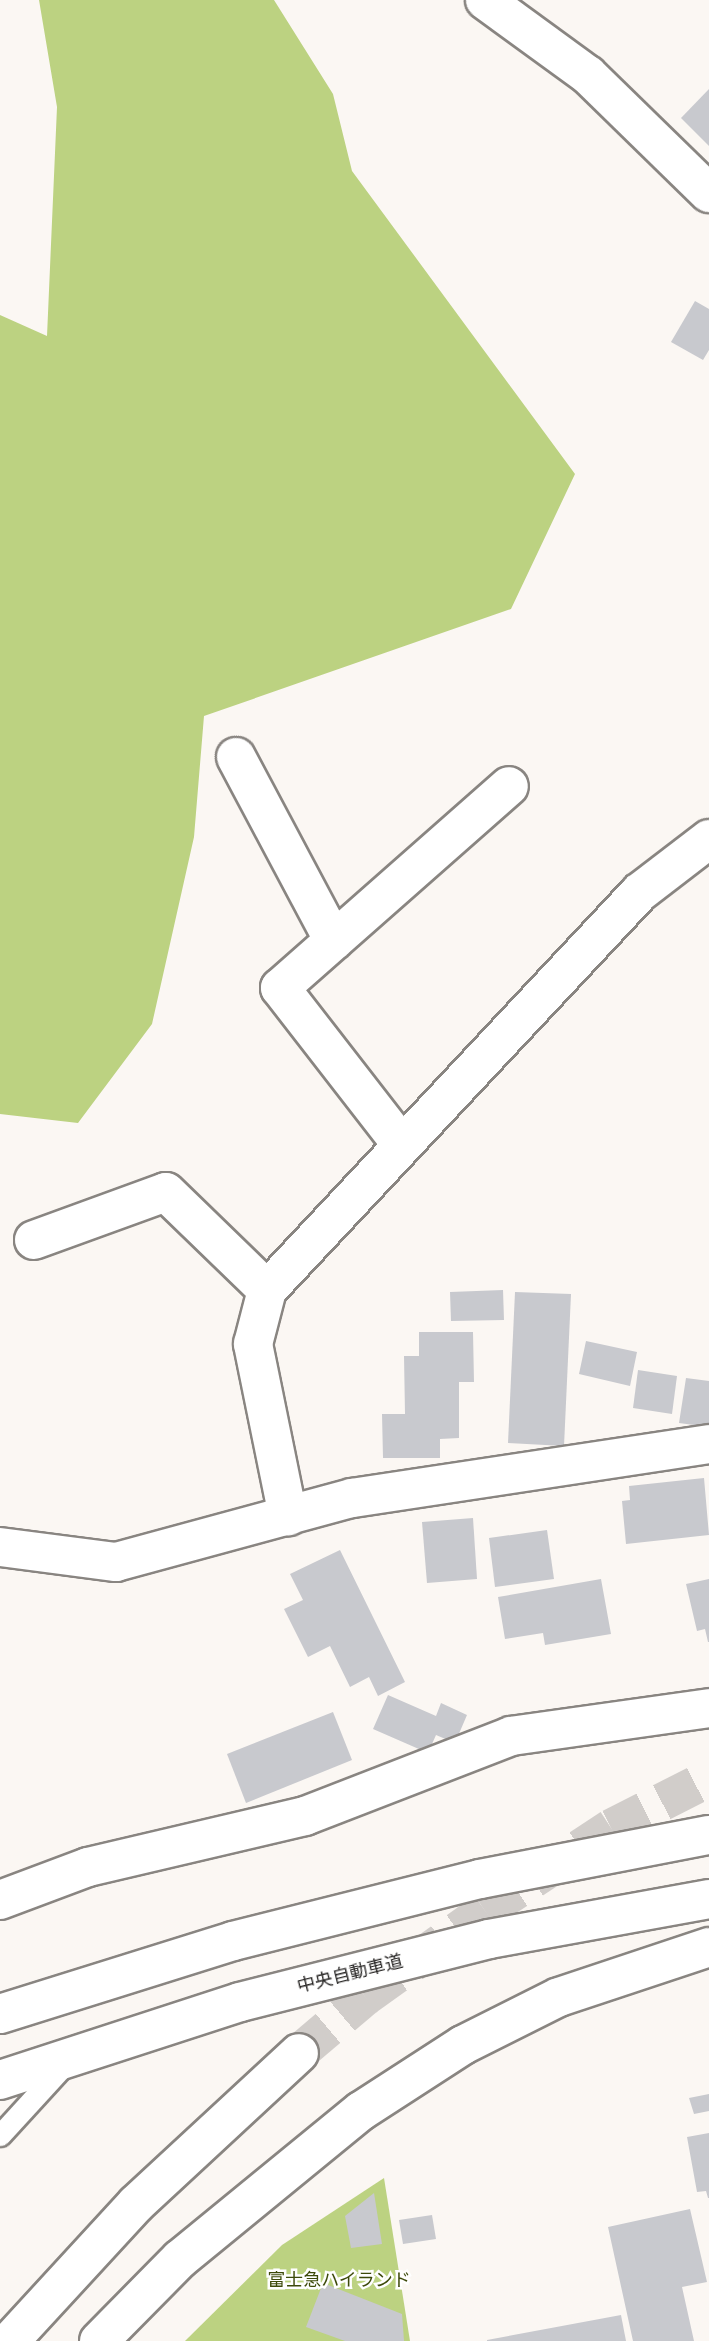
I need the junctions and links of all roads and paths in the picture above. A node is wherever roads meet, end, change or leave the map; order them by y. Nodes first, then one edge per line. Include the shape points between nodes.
1 (485, 0) edge
2 (709, 194) edge
3 (236, 757) dead end
4 (509, 786) dead end
5 (709, 839) edge
6 (334, 941) junction
7 (402, 1145) junction
8 (34, 1240) dead end
9 (267, 1290) junction
10 (709, 1444) edge
11 (288, 1516) junction
12 (0, 1546) edge
13 (709, 1708) edge
14 (709, 1835) edge
15 (709, 1899) edge
16 (0, 1900) edge
17 (709, 1947) edge
18 (0, 2014) edge
19 (299, 2053) tunnel mouth
20 (72, 2056) junction
21 (0, 2081) edge
22 (0, 2135) edge
23 (10, 2341) edge
24 (99, 2341) edge

1 - 2 main road via 588,75
3 - 6 main road
4 - 6 main road
5 - 7 main road via 640,892
6 - 7 main road via 280,988
7 - 9 main road
8 - 9 main road via 166,1192
9 - 11 main road via 253,1344
10 - 11 main road via 352,1499
11 - 12 main road via 116,1562
13 - 16 main road via 511,1736 305,1816 88,1867
14 - 18 main road via 480,1879 233,1941
15 - 20 main road, 中央自動車道 via 489,1939 240,2002
17 - 24 main road via 559,1997 463,2045 372,2104 180,2259
19 - 23 main road via 136,2204
20 - 21 main road, 中央自動車道
20 - 22 lane

